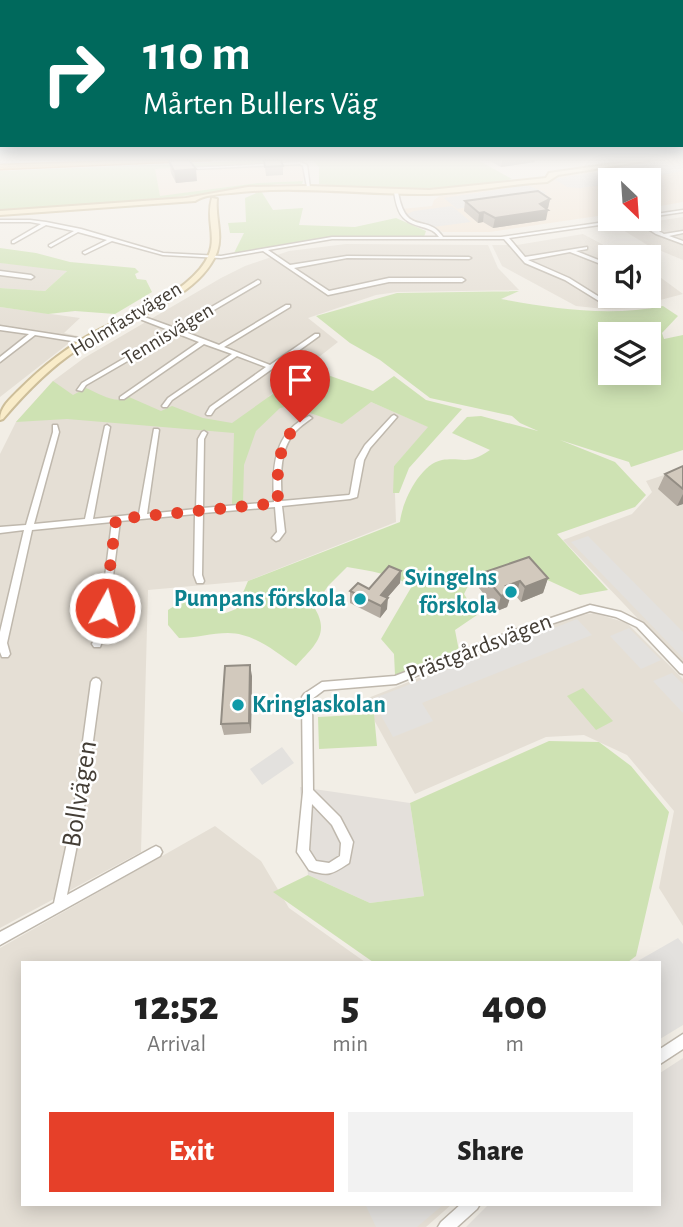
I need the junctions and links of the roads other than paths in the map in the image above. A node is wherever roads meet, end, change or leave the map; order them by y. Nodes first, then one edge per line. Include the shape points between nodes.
1 (214, 217) edge
2 (403, 217) edge
3 (0, 221) edge
4 (46, 223) junction
5 (598, 224) edge
6 (79, 230) junction
7 (656, 231) edge
8 (683, 232) edge
9 (663, 235) junction
10 (505, 237) junction
11 (442, 238) junction
12 (113, 239) junction
13 (14, 242) dead end
14 (683, 243) edge
15 (51, 246) dead end
16 (586, 248) dead end
17 (264, 250) junction
18 (571, 251) junction
19 (85, 253) dead end
20 (211, 257) junction
21 (469, 258) dead end
22 (523, 259) junction
23 (598, 262) edge
24 (290, 267) junction
25 (0, 273) edge
26 (31, 277) dead end
27 (462, 280) dead end
28 (258, 282) dead end
29 (598, 298) edge
30 (288, 306) dead end
31 (134, 315) junction
32 (0, 328) edge
33 (173, 330) junction
34 (33, 333) junction
35 (317, 335) dead end
36 (84, 341) junction
37 (204, 341) junction
38 (220, 347) junction
39 (236, 354) junction
40 (0, 360) edge
41 (270, 366) junction
42 (300, 378) dead end
43 (80, 390) dead end
44 (122, 397) dead end
45 (165, 406) dead end
46 (209, 414) dead end
47 (0, 417) edge
48 (394, 417) dead end
49 (309, 418) dead end
50 (55, 426) dead end
51 (107, 427) dead end
52 (156, 430) dead end
53 (204, 433) dead end
54 (278, 503) junction
55 (199, 511) junction
56 (144, 516) junction
57 (116, 519) junction
58 (89, 521) junction
59 (29, 527) junction
60 (0, 530) edge
61 (276, 538) dead end
62 (201, 581) dead end
63 (97, 644) dead end
64 (5, 654) dead end
65 (683, 670) edge
66 (96, 682) dead end
67 (308, 792) junction
68 (156, 852) dead end
69 (59, 905) junction
70 (0, 939) edge
71 (683, 1041) edge
72 (661, 1056) edge
73 (470, 1206) edge
74 (446, 1227) edge

1 - 20 main road via 218,230
2 - 11 street via 437,231
3 - 4 street
4 - 6 street
4 - 13 street
5 - 10 street
6 - 12 street
6 - 15 street
7 - 9 street
8 - 9 street
9 - 14 street
10 - 11 street
10 - 22 street
11 - 17 street via 332,238
12 - 19 street
12 - 20 street via 163,254
16 - 18 street
17 - 20 street
17 - 24 street
18 - 22 street
18 - 23 street
20 - 31 street, Holmfastvägen via 188,283
21 - 24 street via 347,257
22 - 29 street
24 - 27 street via 328,293 389,280
25 - 26 street
28 - 33 street, Tennisvägen
30 - 38 street
31 - 33 street
31 - 36 street, Holmfastvägen
32 - 34 street
33 - 37 street
33 - 43 street, Tennisvägen
34 - 36 street
34 - 40 street
35 - 41 street
36 - 47 street, Holmfastvägen via 27,387
37 - 38 street
37 - 44 street
38 - 39 street
39 - 41 street
39 - 45 street
41 - 42 street
41 - 46 street
48 - 54 street via 360,460 354,495
49 - 54 street via 284,441 278,458
50 - 59 street
51 - 58 street
52 - 56 street
53 - 55 street
54 - 55 street
54 - 61 street via 281,531
55 - 56 street
55 - 62 street
56 - 57 street
57 - 58 street
57 - 63 street
58 - 59 street
59 - 60 street
59 - 64 street via 2,643
65 - 67 street, Prästgårdsvägen via 640,625 590,608 396,680 322,686 307,697
66 - 69 street, Bollvägen via 78,815
67 - 67 street, Prästgårdsvägen via 303,852 313,866 330,869 345,859 347,842 336,821
68 - 69 street, Bollvägen
69 - 70 street, Bollvägen
71 - 72 street
73 - 74 street

